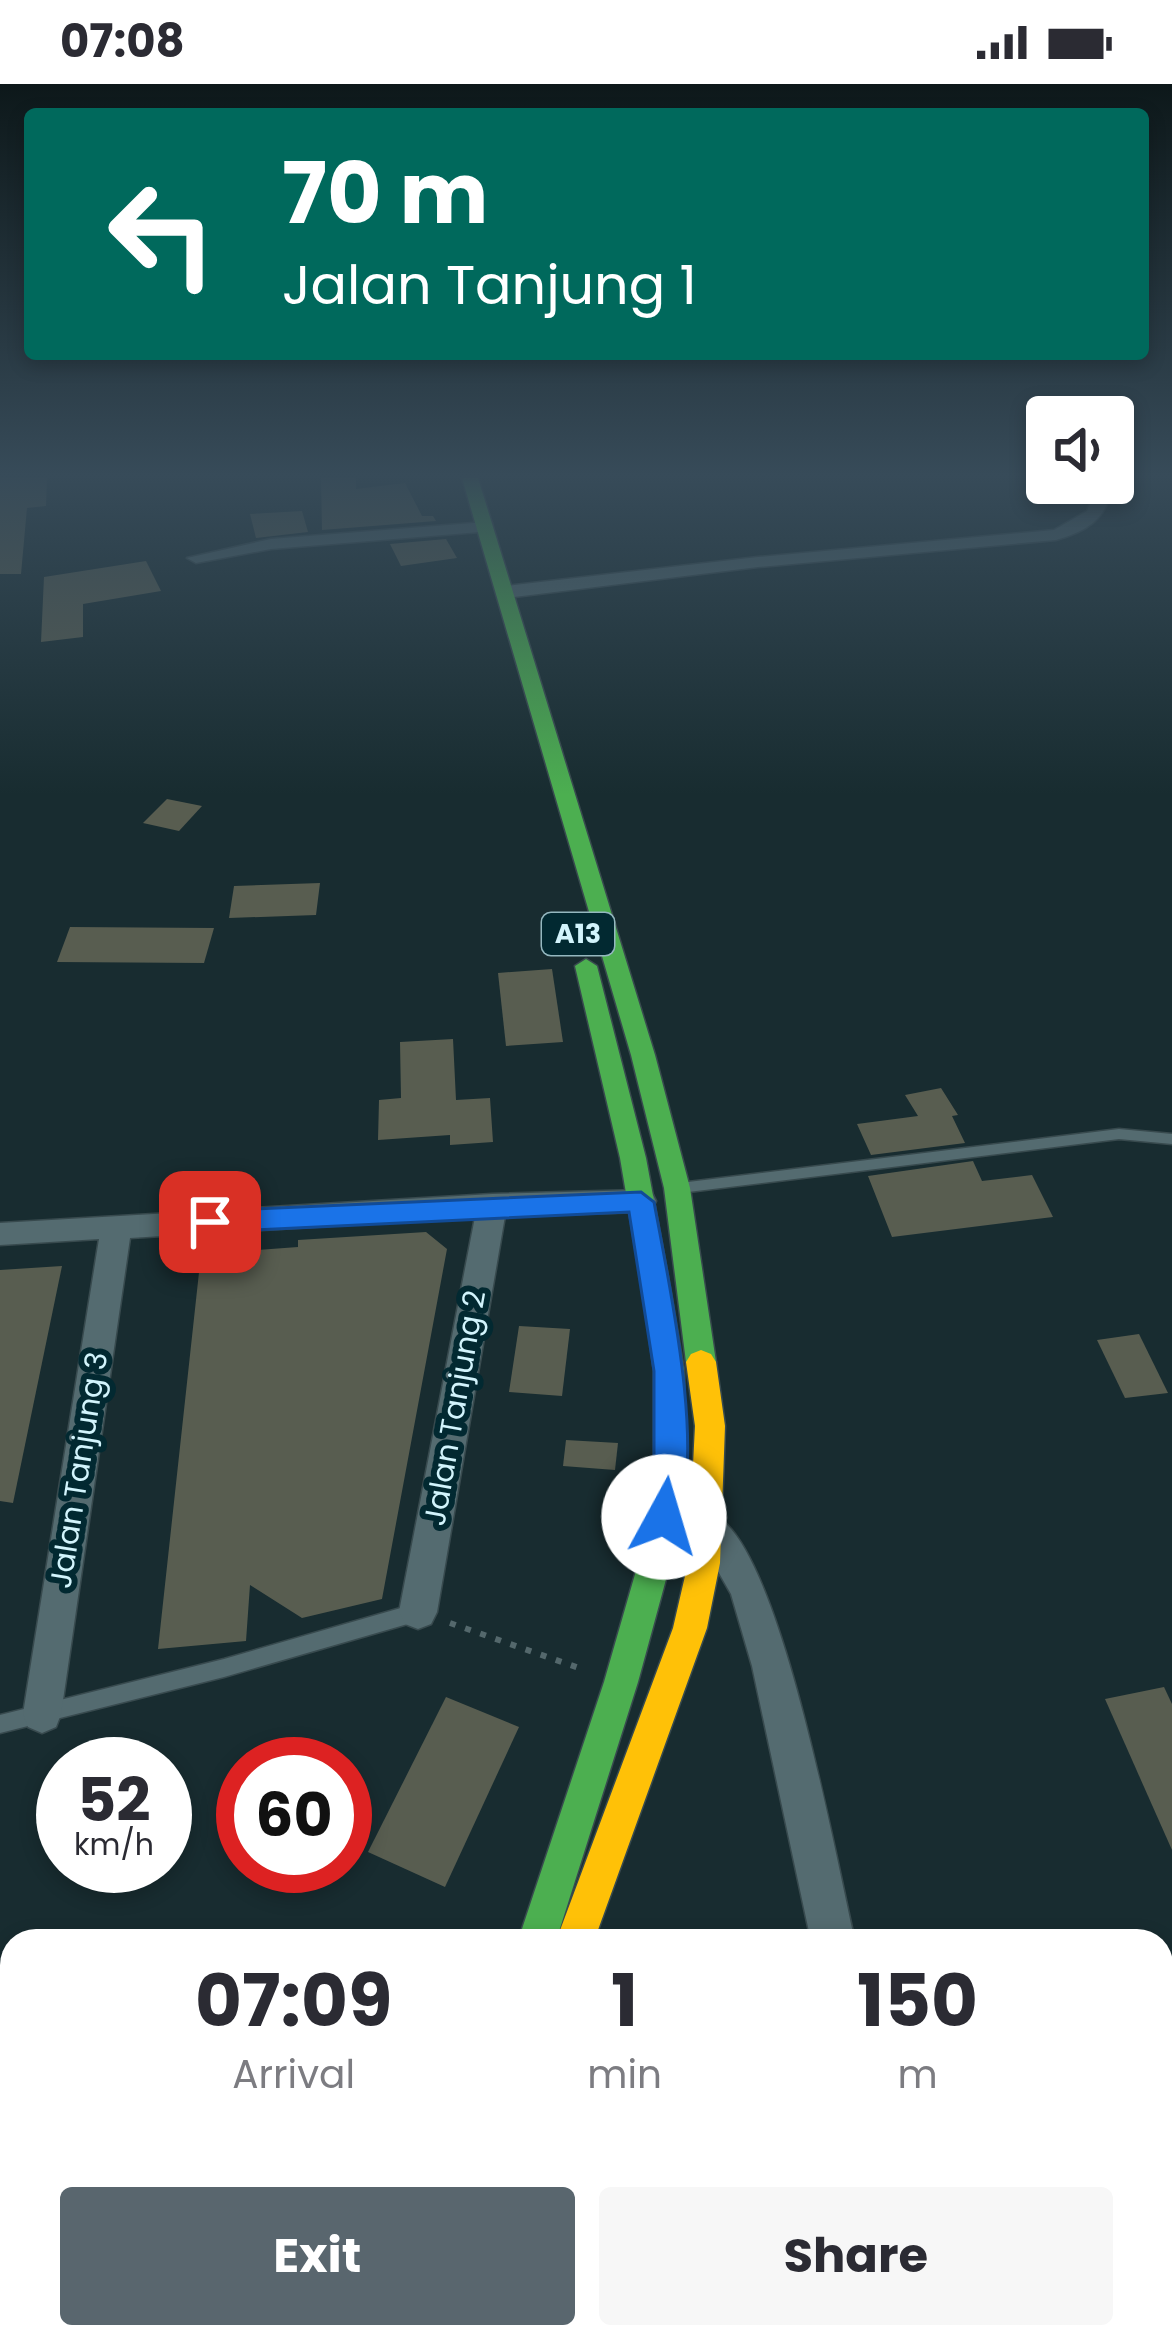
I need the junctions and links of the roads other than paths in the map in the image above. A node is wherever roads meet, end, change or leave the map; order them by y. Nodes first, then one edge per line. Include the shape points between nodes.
1 (503, 584) edge
2 (576, 584) edge
3 (506, 592) junction
4 (525, 664) junction
5 (657, 1112) junction
6 (1172, 1139) edge
7 (676, 1188) junction
8 (641, 1202) junction
9 (493, 1205) junction
10 (116, 1227) junction
11 (0, 1234) edge
12 (688, 1264) junction
13 (706, 1520) junction
14 (418, 1612) joint
15 (42, 1714) junction
16 (0, 1724) edge
17 (541, 1929) edge
18 (579, 1929) edge
19 (831, 1929) edge

1 - 3 main road, A13
2 - 3 street
3 - 4 main road, A13
4 - 5 main road, A13
4 - 8 main road, A13 via 531,729
5 - 7 main road, A13
5 - 8 main road
6 - 7 lane via 1119,1134
7 - 12 main road, A13
8 - 9 street
8 - 12 main road via 671,1230
8 - 17 main road, A13 via 669,1371 670,1484 621,1682
9 - 10 street
9 - 14 street, Jalan Tanjung 2
10 - 11 street
10 - 15 street, Jalan Tanjung 3
12 - 13 main road, A13 via 710,1426
13 - 18 main road, A13 via 690,1628
13 - 19 street via 748,1589 766,1646
14 - 15 lane
15 - 16 lane

